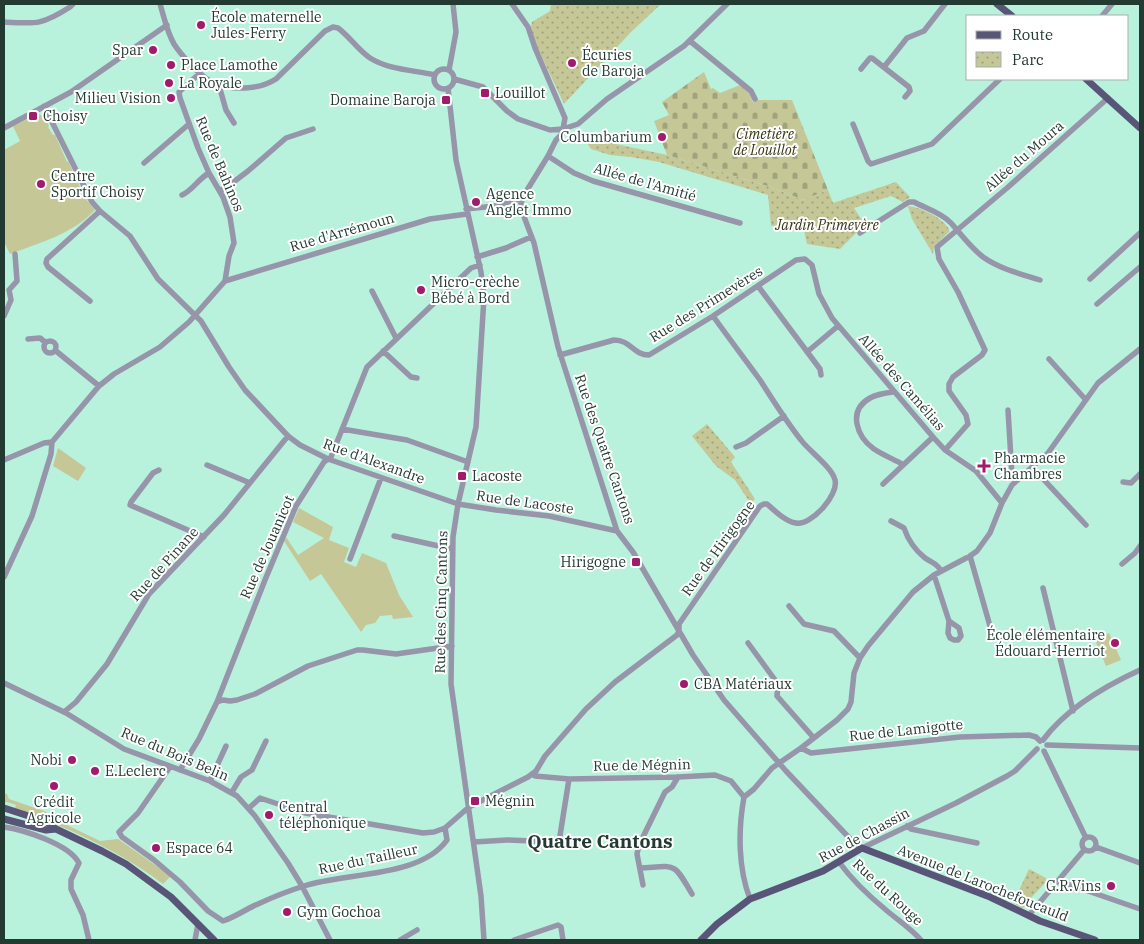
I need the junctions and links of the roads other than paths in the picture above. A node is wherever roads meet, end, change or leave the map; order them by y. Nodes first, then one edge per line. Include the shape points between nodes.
1 (73, 4) edge
2 (160, 4) edge
3 (454, 4) edge
4 (512, 4) edge
5 (727, 4) edge
6 (945, 4) edge
7 (1112, 4) edge
8 (1000, 5) edge
9 (1011, 15) edge
10 (1103, 15) edge
11 (4, 22) edge
12 (167, 25) junction
13 (690, 41) junction
14 (884, 67) junction
15 (861, 69) dead end
16 (449, 70) junction
17 (200, 73) junction
18 (435, 75) junction
19 (454, 79) junction
20 (999, 80) edge
21 (1087, 80) edge
22 (448, 88) junction
23 (220, 89) dead end
24 (755, 98) dead end
25 (905, 98) dead end
26 (1108, 98) junction
27 (44, 106) junction
28 (234, 123) dead end
29 (189, 124) junction
30 (853, 124) dead end
31 (4, 128) edge
32 (1140, 128) edge
33 (313, 129) dead end
34 (563, 129) junction
35 (548, 156) junction
36 (144, 162) dead end
37 (209, 173) junction
38 (220, 190) junction
39 (182, 195) dead end
40 (523, 199) junction
41 (100, 211) junction
42 (467, 212) junction
43 (740, 223) dead end
44 (956, 230) junction
45 (860, 233) dead end
46 (1140, 233) edge
47 (531, 237) junction
48 (15, 254) dead end
49 (477, 257) junction
50 (807, 260) joint
51 (480, 265) junction
52 (1140, 268) edge
53 (1090, 279) dead end
54 (1040, 280) dead end
55 (225, 281) junction
56 (758, 286) junction
57 (372, 291) dead end
58 (90, 301) dead end
59 (1097, 304) dead end
60 (196, 314) junction
61 (4, 316) edge
62 (713, 316) junction
63 (838, 326) junction
64 (396, 338) junction
65 (28, 339) dead end
66 (1140, 349) edge
67 (382, 351) junction
68 (807, 352) junction
69 (560, 355) junction
70 (1049, 359) dead end
71 (820, 375) dead end
72 (417, 378) dead end
73 (99, 386) junction
74 (893, 392) junction
75 (1086, 400) junction
76 (1008, 410) dead end
77 (784, 416) junction
78 (342, 429) junction
79 (288, 436) junction
80 (933, 437) junction
81 (52, 442) junction
82 (736, 447) dead end
83 (945, 450) junction
84 (328, 459) junction
85 (4, 460) edge
86 (468, 462) junction
87 (902, 464) junction
88 (207, 465) dead end
89 (1032, 467) junction
90 (159, 470) dead end
91 (1140, 474) edge
92 (380, 478) junction
93 (1016, 481) junction
94 (1124, 482) dead end
95 (250, 483) junction
96 (883, 484) dead end
97 (1002, 503) junction
98 (458, 504) junction
99 (891, 521) dead end
100 (1086, 525) dead end
101 (618, 531) junction
102 (394, 536) dead end
103 (204, 537) junction
104 (1140, 546) edge
105 (452, 550) junction
106 (970, 556) junction
107 (350, 559) dead end
108 (1122, 564) dead end
109 (941, 570) junction
110 (934, 575) junction
111 (4, 578) edge
112 (1043, 588) dead end
113 (789, 606) dead end
114 (949, 621) dead end
115 (679, 631) junction
116 (992, 632) dead end
117 (748, 643) dead end
118 (452, 646) junction
119 (860, 658) junction
120 (1140, 670) edge
121 (4, 682) edge
122 (217, 702) junction
123 (1073, 711) junction
124 (64, 712) junction
125 (813, 737) junction
126 (266, 741) dead end
127 (1044, 744) junction
128 (226, 746) dead end
129 (800, 748) junction
130 (1140, 748) edge
131 (779, 764) junction
132 (170, 767) junction
133 (180, 770) junction
134 (532, 774) junction
135 (678, 778) junction
136 (569, 779) junction
137 (210, 781) junction
138 (232, 792) junction
139 (744, 798) junction
140 (469, 807) junction
141 (4, 808) edge
142 (249, 808) junction
143 (4, 819) edge
144 (907, 826) junction
145 (4, 827) edge
146 (445, 828) junction
147 (56, 829) junction
148 (1086, 838) junction
149 (474, 842) junction
150 (977, 844) dead end
151 (1096, 846) junction
152 (862, 848) junction
153 (1084, 850) junction
154 (839, 862) junction
155 (1140, 863) edge
156 (640, 868) junction
157 (1059, 881) junction
158 (643, 885) dead end
159 (302, 886) junction
160 (692, 894) dead end
161 (750, 899) junction
162 (1140, 909) edge
163 (1029, 915) junction
164 (417, 930) dead end
165 (202, 935) edge
166 (89, 940) edge
167 (330, 940) edge
168 (400, 940) edge
169 (484, 940) edge
170 (514, 940) edge
171 (563, 940) edge
172 (701, 940) edge
173 (921, 940) edge
174 (1095, 940) edge

1 - 11 street via 45,21
2 - 12 street
3 - 16 street via 456,32
4 - 34 street via 528,27 564,114
5 - 13 street
6 - 14 street via 924,31 906,38
7 - 10 street
8 - 9 main road
12 - 17 street via 174,45
12 - 27 street via 86,82
13 - 24 street via 751,91
13 - 34 street via 578,124
14 - 15 street via 870,58
14 - 25 street via 909,88
16 - 18 street via 442,69
16 - 19 street
17 - 18 street via 220,85 267,85 333,27 378,62
17 - 29 street, Rue de Bahinos via 179,92
18 - 22 street via 438,87
19 - 22 street
19 - 34 street via 483,87 518,119 550,130
20 - 30 street via 932,144 871,164
21 - 26 main road
22 - 42 street, Rue des Cinq Cantons via 456,160
23 - 28 street
26 - 32 main road
26 - 44 street, Allée du Moura
27 - 31 street
27 - 41 street, Rue d'Alexandre via 88,196
29 - 36 street
29 - 37 street, Rue de Bahinos
33 - 38 street via 286,138 228,187
34 - 35 street
35 - 40 street
35 - 43 street, Allée de l'Amitié via 593,181
37 - 38 street, Rue de Bahinos
37 - 39 street
38 - 55 street, Rue de Bahinos via 234,233
40 - 42 street, Rue d'Arrémoun
40 - 47 street, Rue des Quatre Cantons via 523,214
41 - 58 street via 46,263
41 - 60 street, Rue d'Alexandre via 130,236 158,279
42 - 49 street, Rue des Cinq Cantons
42 - 55 street, Rue d'Arrémoun via 430,219
44 - 45 street via 944,217 909,202
44 - 54 street via 991,262
44 - 83 street, Allée du Moura via 939,245 937,253 985,350 949,384 949,391 966,415 968,424
46 - 53 street
47 - 49 street
47 - 69 street, Rue des Quatre Cantons
48 - 61 street via 17,281 9,290 11,300
49 - 51 street, Rue des Cinq Cantons
50 - 56 street, Rue des Primevères via 796,260
50 - 63 street, Allée des Camélias via 812,265 822,300
51 - 64 street, Rue de Jouanicot via 471,268
51 - 86 street, Rue des Cinq Cantons via 484,316 476,427
52 - 59 street
55 - 60 street
56 - 62 street, Rue des Primevères
56 - 68 street
57 - 64 street
60 - 73 street via 160,347
60 - 79 street, Rue d'Alexandre via 245,390
62 - 69 street, Rue des Primevères via 649,355 639,354 621,340
62 - 77 street, Rue de Hirigogne
63 - 68 street
63 - 74 street, Allée des Camélias
64 - 67 street, Rue de Jouanicot
65 - 73 street via 40,338 45,342 45,351 56,351
66 - 75 street via 1103,379
67 - 72 street via 411,377
67 - 78 street, Rue de Jouanicot via 364,371
68 - 71 street via 820,369
69 - 101 street, Rue des Quatre Cantons
70 - 75 street
73 - 81 street
74 - 80 street, Allée des Camélias
74 - 87 street via 869,398 855,419 864,440
75 - 89 street via 1048,453
76 - 93 street via 1012,476
77 - 82 street
77 - 115 street, Rue de Hirigogne via 800,439 832,473 836,482 832,497 812,518 801,523 788,520 767,504 760,506 679,624
78 - 84 street, Rue de Jouanicot via 332,457
78 - 86 street via 407,440
79 - 84 street, Rue d'Alexandre
79 - 95 street, Rue de Pinane
80 - 83 street, Allée des Camélias
80 - 87 street
81 - 85 street
81 - 111 street via 32,516
83 - 97 street, Allée des Camélias via 976,471
84 - 92 street, Rue d'Alexandre
84 - 122 street, Rue de Jouanicot via 290,519
86 - 98 street, Rue des Cinq Cantons
87 - 96 street
88 - 95 street
89 - 93 street
89 - 100 street
90 - 103 street via 152,473 130,505
91 - 94 street via 1131,483
92 - 98 street, Rue d'Alexandre
92 - 107 street
93 - 97 street
95 - 103 street, Rue de Pinane
97 - 106 street via 988,537
98 - 101 street, Rue de Lacoste via 549,516
98 - 105 street, Rue des Cinq Cantons
99 - 109 street via 904,528 909,540
101 - 115 street, Rue des Quatre Cantons
102 - 105 street
103 - 124 street, Rue de Pinane via 149,594 107,664
104 - 108 street
105 - 118 street, Rue des Cinq Cantons
106 - 109 street
106 - 116 street
109 - 110 street
110 - 114 street
110 - 119 street via 913,592
112 - 123 street
113 - 119 street via 804,624 834,631
115 - 131 street, Rue des Quatre Cantons via 724,700
115 - 134 street, Rue de Hirigogne via 586,709
117 - 125 street via 778,684 777,696
118 - 122 street via 396,654 357,650 308,666 255,694
118 - 140 street, Rue des Cinq Cantons via 452,695
119 - 125 street via 848,709
120 - 123 street via 1110,685
121 - 124 street, Rue du Bois Belin
122 - 133 street, Rue de Jouanicot
123 - 127 street via 1053,726
124 - 132 street, Rue du Bois Belin via 124,749
125 - 129 street
126 - 138 street via 252,770 241,777
127 - 129 street, Rue de Lamigotte via 1036,736 1029,735 960,737 811,753
127 - 130 street, Rue de Lamigotte
127 - 144 street, Rue de Chassin via 1037,744 1037,748 1008,776
127 - 148 street
128 - 137 street
129 - 131 street
131 - 139 street
131 - 152 street, Rue des Quatre Cantons via 854,844
132 - 133 street, Rue du Bois Belin
132 - 159 street via 138,812 119,832 122,837 223,921
133 - 137 street, Rue du Bois Belin
134 - 136 street, Rue de Mégnin
134 - 140 street, Rue de Hirigogne
135 - 136 street, Rue de Mégnin
135 - 139 street, Rue de Mégnin via 721,776 732,781
135 - 156 street via 665,792 638,845
136 - 149 street via 559,842
137 - 138 street, Rue du Bois Belin
138 - 142 street, Rue du Bois Belin
139 - 161 street via 741,856
140 - 146 street
140 - 149 street, Rue des Cinq Cantons
141 - 147 main road via 47,822
142 - 146 street via 260,798 305,813 423,833
142 - 159 street, Rue du Bois Belin
143 - 147 main road via 46,830
144 - 150 street
144 - 152 street, Rue de Chassin
145 - 166 street via 40,837 77,859 79,862 71,889 83,915
146 - 159 street, Rue du Tailleur via 447,840 424,860 405,867
147 - 165 main road via 142,875 171,897
148 - 151 street via 1094,839
148 - 153 street via 1082,844
149 - 169 street, Rue des Cinq Cantons
151 - 153 street via 1090,852
151 - 155 street
152 - 154 main road, Rue de Chassin
152 - 163 main road, Avenue de Larochefoucauld
153 - 157 street
154 - 161 main road, Rue de Chassin
154 - 173 street, Rue du Rouge via 869,895
156 - 158 street
156 - 160 street via 671,866 680,872
157 - 162 street
157 - 163 street
159 - 167 street, Rue du Bois Belin
161 - 172 main road, Rue de Chassin
163 - 174 main road, Avenue de Larochefoucauld
164 - 168 street
170 - 171 street via 558,925

